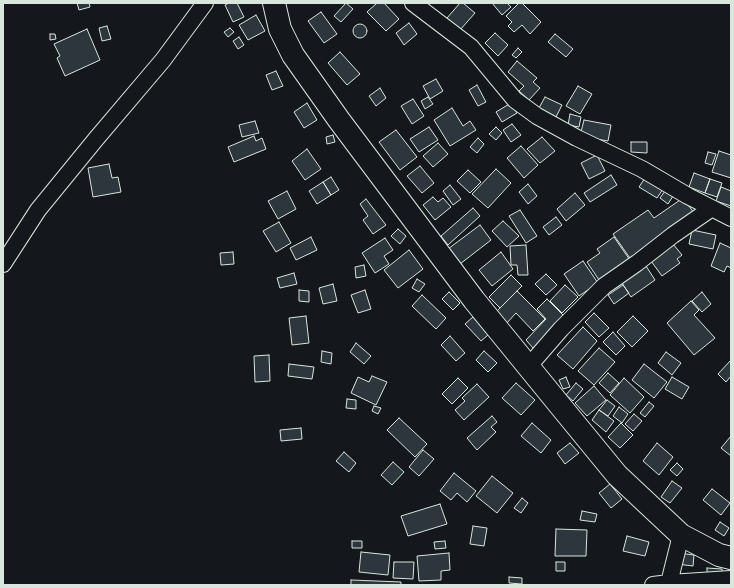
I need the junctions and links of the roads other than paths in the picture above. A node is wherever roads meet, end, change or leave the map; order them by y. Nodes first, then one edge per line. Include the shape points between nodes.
1 (205, 3) edge
2 (274, 3) edge
3 (413, 3) edge
4 (712, 208) junction
5 (731, 218) edge
6 (3, 264) edge
7 (528, 367) junction
8 (681, 535) junction
9 (731, 558) edge
10 (731, 579) edge
11 (669, 584) edge
12 (652, 585) edge

1 - 6 street via 163,60 38,210
2 - 7 street via 280,29 293,55 474,300
3 - 4 street via 471,47 515,100 537,116
4 - 5 street
4 - 7 street via 604,286
7 - 8 street via 617,475
8 - 9 street via 719,555
8 - 11 street
10 - 11 street
11 - 12 street

